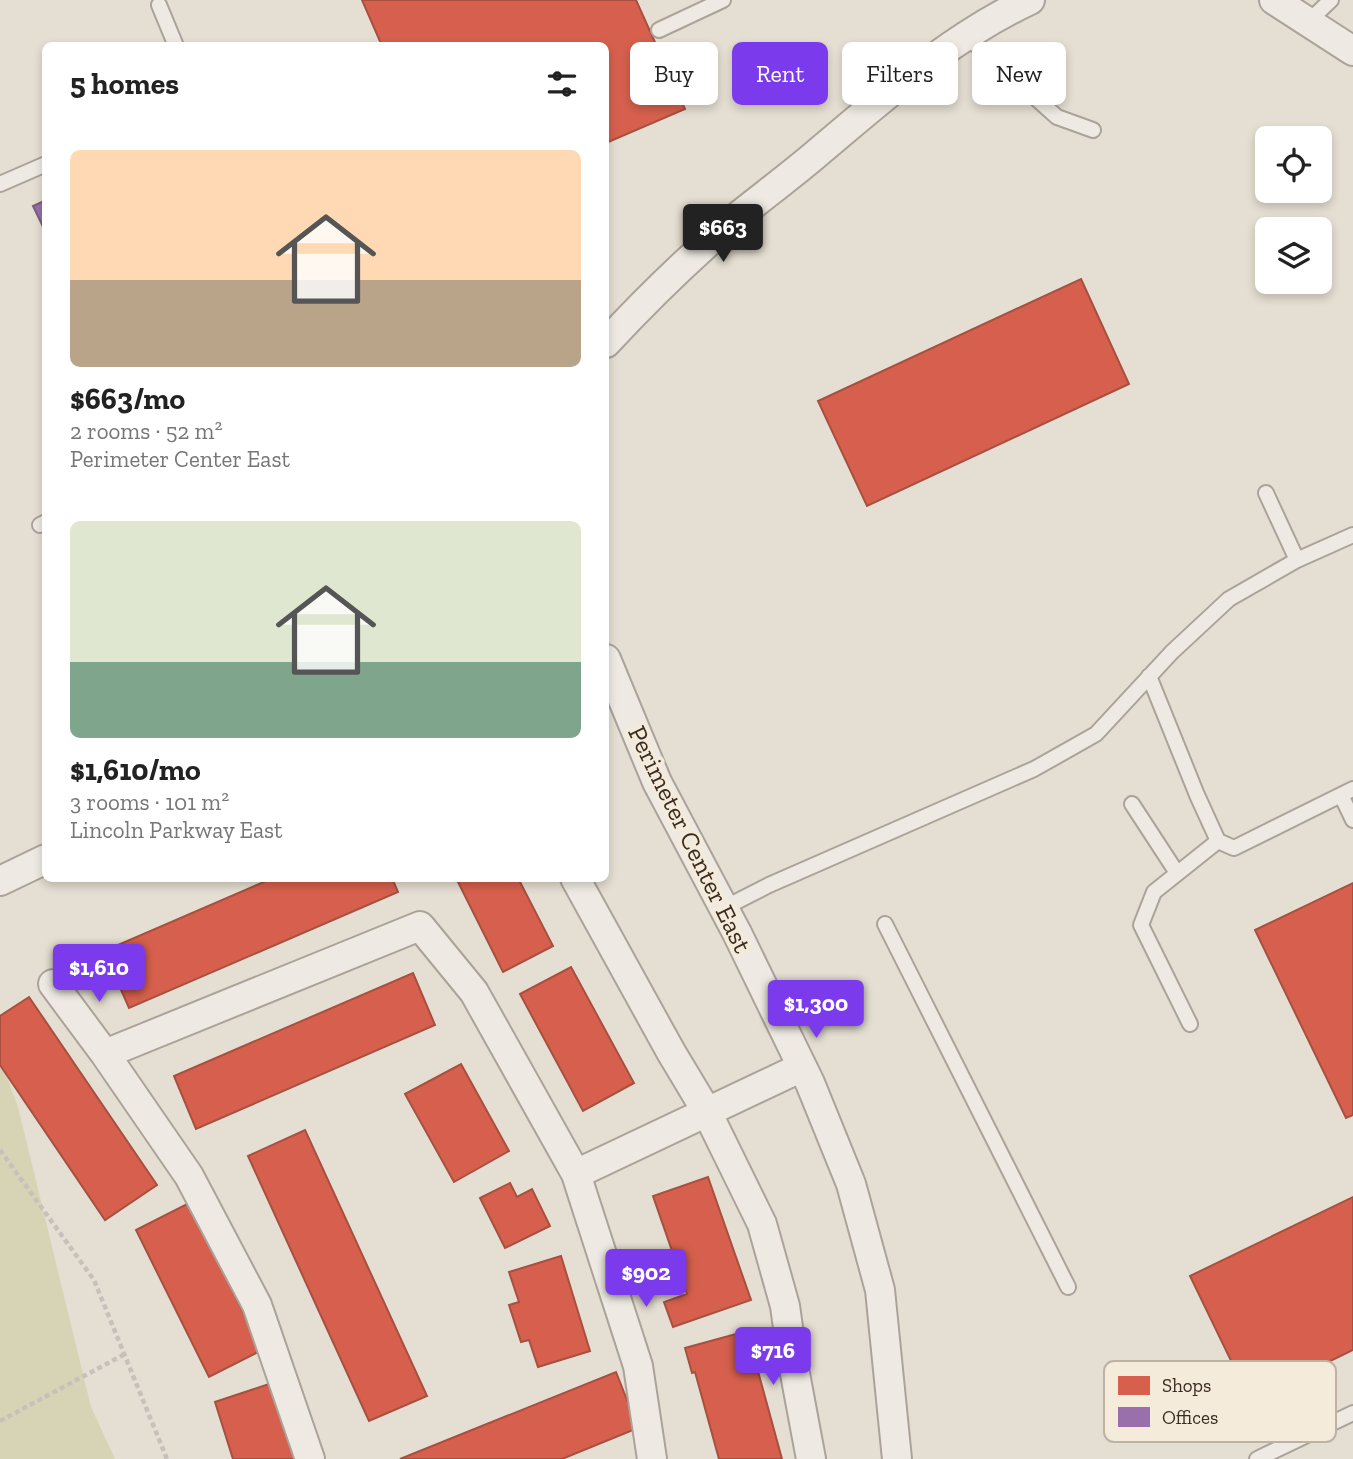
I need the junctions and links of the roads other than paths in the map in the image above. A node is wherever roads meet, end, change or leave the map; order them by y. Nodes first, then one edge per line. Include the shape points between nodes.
1 (723, 0) edge
2 (1030, 0) edge
3 (1274, 0) edge
4 (1331, 0) edge
5 (159, 5) dead end
6 (1309, 21) junction
7 (659, 30) dead end
8 (965, 35) junction
9 (174, 42) edge
10 (1353, 51) edge
11 (1093, 130) dead end
12 (42, 165) edge
13 (0, 184) edge
14 (609, 340) edge
15 (1266, 493) dead end
16 (1353, 535) edge
17 (1297, 560) junction
18 (609, 666) edge
19 (1149, 676) junction
20 (1347, 792) edge
21 (1132, 804) dead end
22 (1353, 820) edge
23 (1218, 841) junction
24 (42, 861) edge
25 (1177, 873) junction
26 (0, 881) edge
27 (577, 882) edge
28 (724, 908) junction
29 (885, 924) dead end
30 (53, 984) dead end
31 (1190, 1024) dead end
32 (106, 1054) junction
33 (802, 1067) junction
34 (707, 1112) junction
35 (576, 1174) junction
36 (1068, 1287) dead end
37 (1353, 1413) edge
38 (1336, 1421) edge
39 (1292, 1442) edge
40 (310, 1459) edge
41 (652, 1459) edge
42 (811, 1459) edge
43 (897, 1459) edge
44 (1257, 1459) edge

1 - 7 lane
2 - 8 street
3 - 6 street
4 - 6 lane
5 - 9 lane
6 - 10 street
8 - 11 lane via 1057,117
8 - 14 street via 736,219
12 - 13 lane
15 - 17 lane
16 - 17 lane
17 - 19 lane via 1229,599
18 - 28 street, Perimeter Center East via 657,782
19 - 23 lane
19 - 28 lane via 1096,734 1034,769
20 - 22 lane
20 - 23 lane via 1234,848
21 - 25 lane
23 - 25 lane
24 - 26 street
25 - 31 lane via 1154,892 1141,926
27 - 34 street
28 - 33 street, Perimeter Center East
29 - 36 lane
30 - 32 street
32 - 35 street via 421,926 474,992
32 - 40 street via 189,1176 257,1305
33 - 34 street
33 - 43 street, Perimeter Center East via 851,1184 880,1290
34 - 35 street
34 - 42 street via 762,1224 785,1306
35 - 41 street via 638,1366
37 - 38 lane
39 - 44 lane

